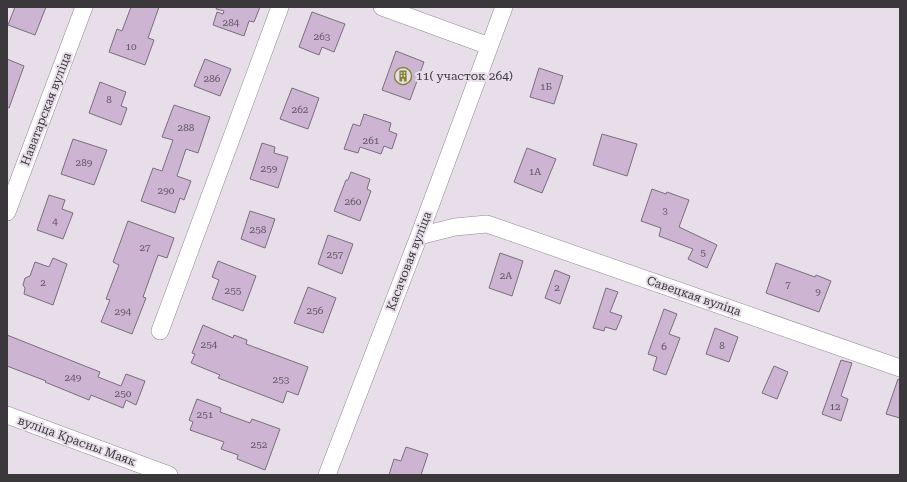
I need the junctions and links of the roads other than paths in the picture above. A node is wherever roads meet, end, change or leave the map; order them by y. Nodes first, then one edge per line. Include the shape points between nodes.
1 (84, 7) edge
2 (280, 7) edge
3 (382, 7) edge
4 (504, 7) edge
5 (489, 46) junction
6 (7, 212) edge
7 (419, 236) junction
8 (160, 331) dead end
9 (900, 368) edge
10 (7, 415) edge
11 (169, 475) edge
12 (328, 475) edge

1 - 6 street, Наватарская вуліца
2 - 8 street
3 - 5 street
4 - 5 street, Касачовая вуліца
5 - 7 street, Касачовая вуліца
7 - 9 street, Савецкая вуліца via 455,227 487,224
7 - 12 street, Касачовая вуліца
10 - 11 street, вуліца Красны Маяк

